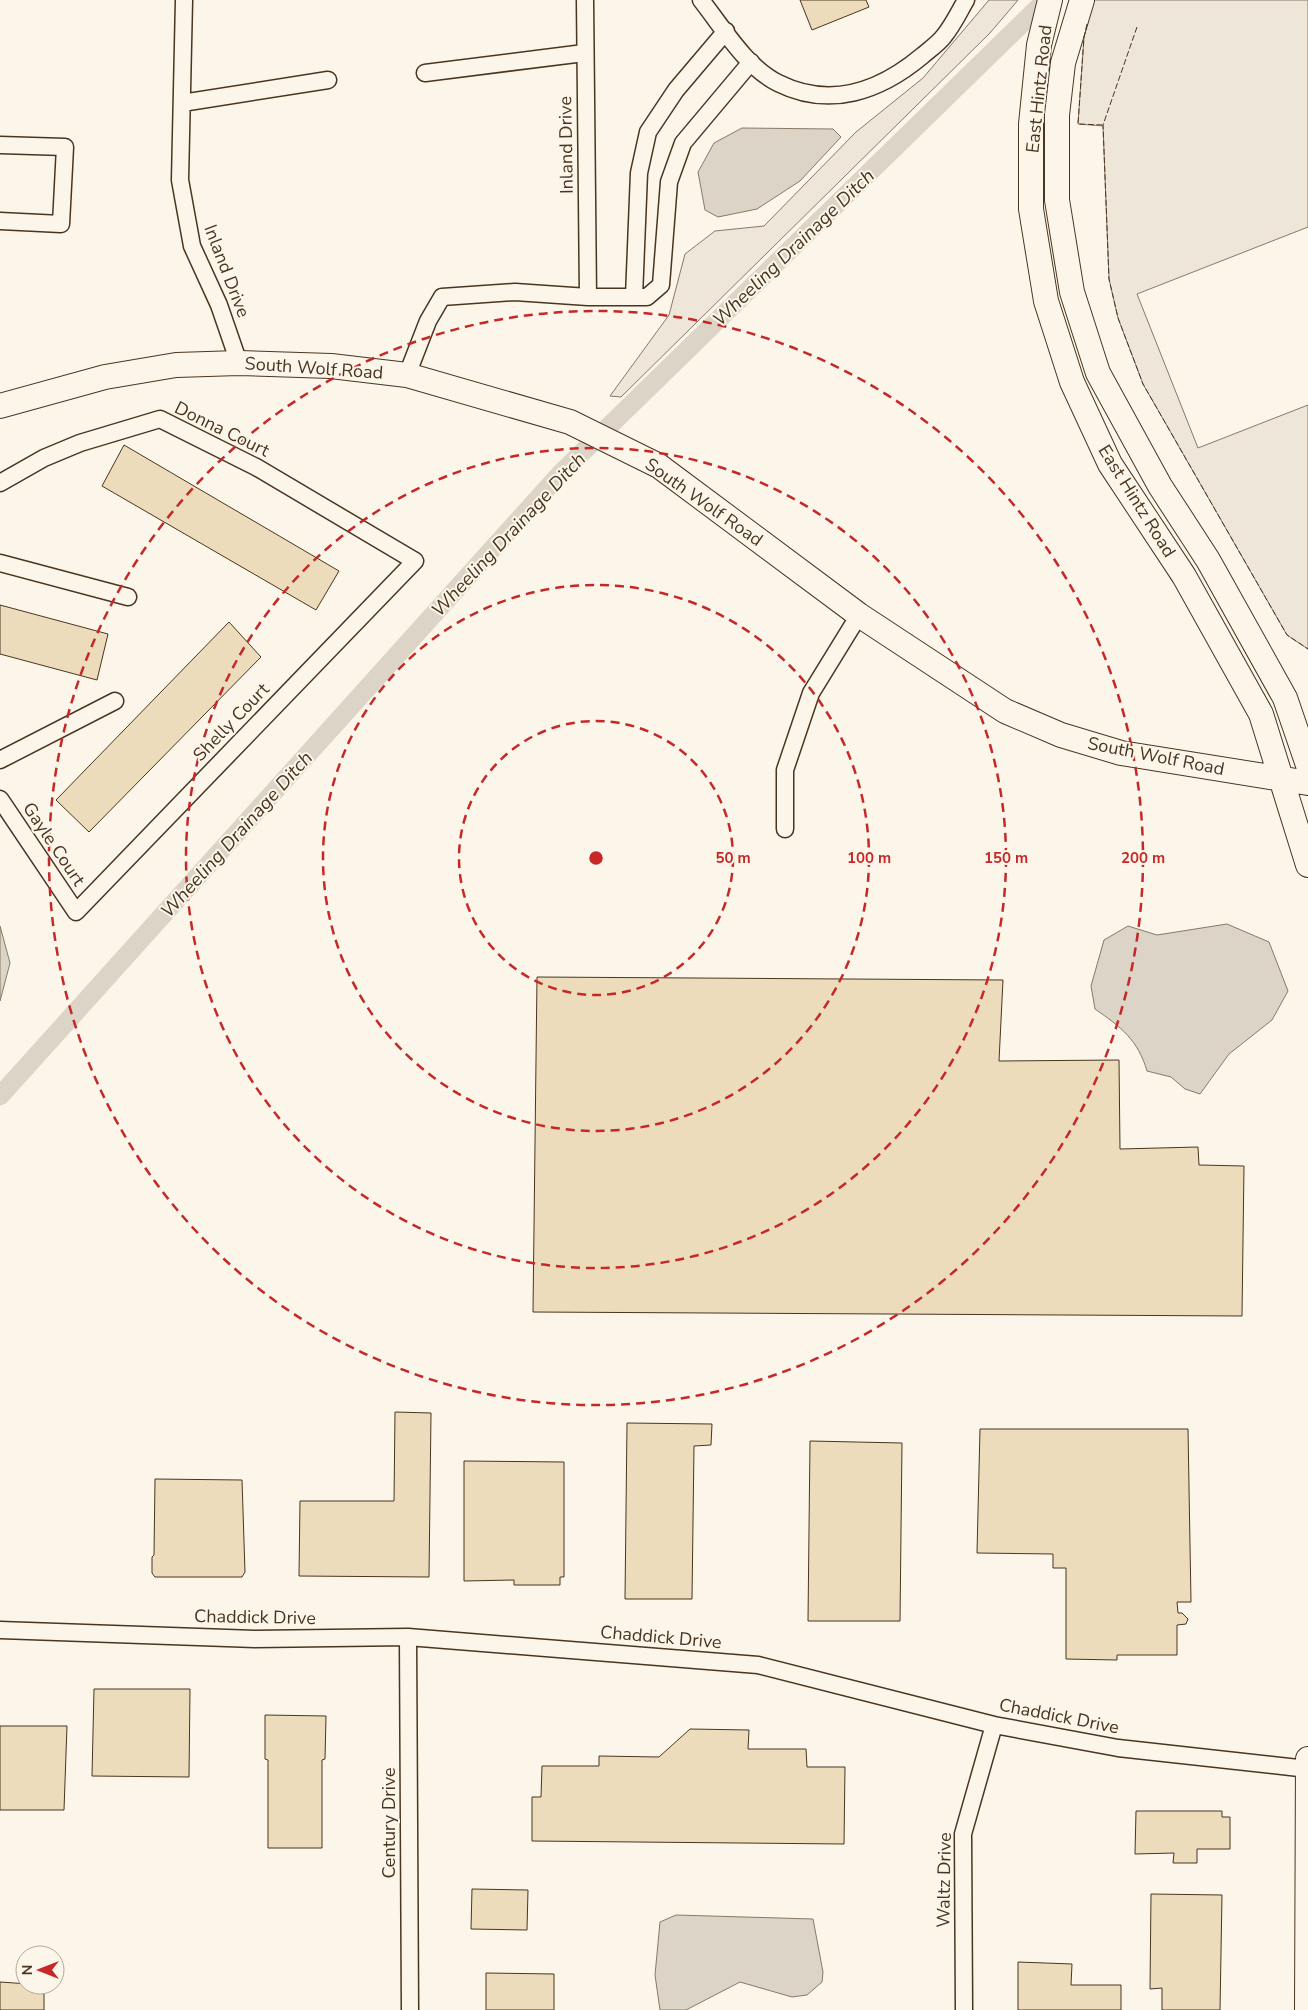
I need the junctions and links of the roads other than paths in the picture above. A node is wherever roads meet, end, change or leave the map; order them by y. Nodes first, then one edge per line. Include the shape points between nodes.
1 (184, 0) edge
2 (585, 0) edge
3 (701, 0) edge
4 (966, 0) edge
5 (1050, 0) edge
6 (1082, 0) edge
7 (726, 31) junction
8 (584, 52) junction
9 (751, 62) junction
10 (424, 73) dead end
11 (328, 80) dead end
12 (182, 103) junction
13 (0, 145) edge
14 (0, 221) edge
15 (641, 297) junction
16 (588, 298) junction
17 (239, 362) junction
18 (407, 375) junction
19 (0, 406) edge
20 (0, 483) edge
21 (415, 560) joint
22 (0, 563) edge
23 (128, 597) dead end
24 (859, 615) junction
25 (115, 701) dead end
26 (0, 760) edge
27 (1308, 765) edge
28 (1282, 779) junction
29 (1308, 783) edge
30 (0, 799) edge
31 (786, 829) dead end
32 (1308, 865) edge
33 (76, 912) joint
34 (0, 1630) edge
35 (408, 1637) junction
36 (994, 1725) junction
37 (1308, 1759) edge
38 (1308, 1769) edge
39 (410, 2010) edge
40 (964, 2010) edge
41 (1307, 2010) edge

1 - 12 street, Inland Drive
2 - 8 street, Inland Drive
3 - 7 street
4 - 9 street via 944,37 912,64 878,85 846,96 809,95 777,83
5 - 28 main road, East Hintz Road via 1039,45 1031,124 1031,209 1046,301 1072,382 1110,464 1184,576 1261,714
6 - 27 main road, East Hintz Road via 1063,63 1057,115 1057,200 1072,292 1098,373 1160,486 1208,560 1285,698
7 - 9 street
7 - 15 street via 676,90 648,132 639,173
8 - 10 street
8 - 16 street, Inland Drive
9 - 15 street via 683,143 669,182 661,285
11 - 12 street
12 - 17 street, Inland Drive via 180,180 192,246 219,305
13 - 14 street via 65,146 61,224
15 - 16 street
16 - 18 street via 515,292 442,298 428,321
17 - 18 main road, South Wolf Road via 331,366
17 - 19 main road, South Wolf Road via 176,365 105,377
18 - 24 main road, South Wolf Road via 570,422 660,466
20 - 21 street, Donna Court via 44,458 80,443 160,420 256,467
21 - 33 street, Shelly Court
22 - 23 street
24 - 28 main road, South Wolf Road via 1005,712 1061,735 1121,753
24 - 31 street via 811,693 802,719 785,770
25 - 26 street
28 - 29 main road, South Wolf Road
28 - 32 main road, East Hintz Road
30 - 33 street, Gayle Court
34 - 35 street, Chaddick Drive via 255,1639
35 - 36 street, Chaddick Drive via 758,1665
35 - 39 street, Century Drive
36 - 38 street, Chaddick Drive via 1118,1748
36 - 40 street, Waltz Drive via 963,1834
37 - 38 main road
38 - 41 main road

